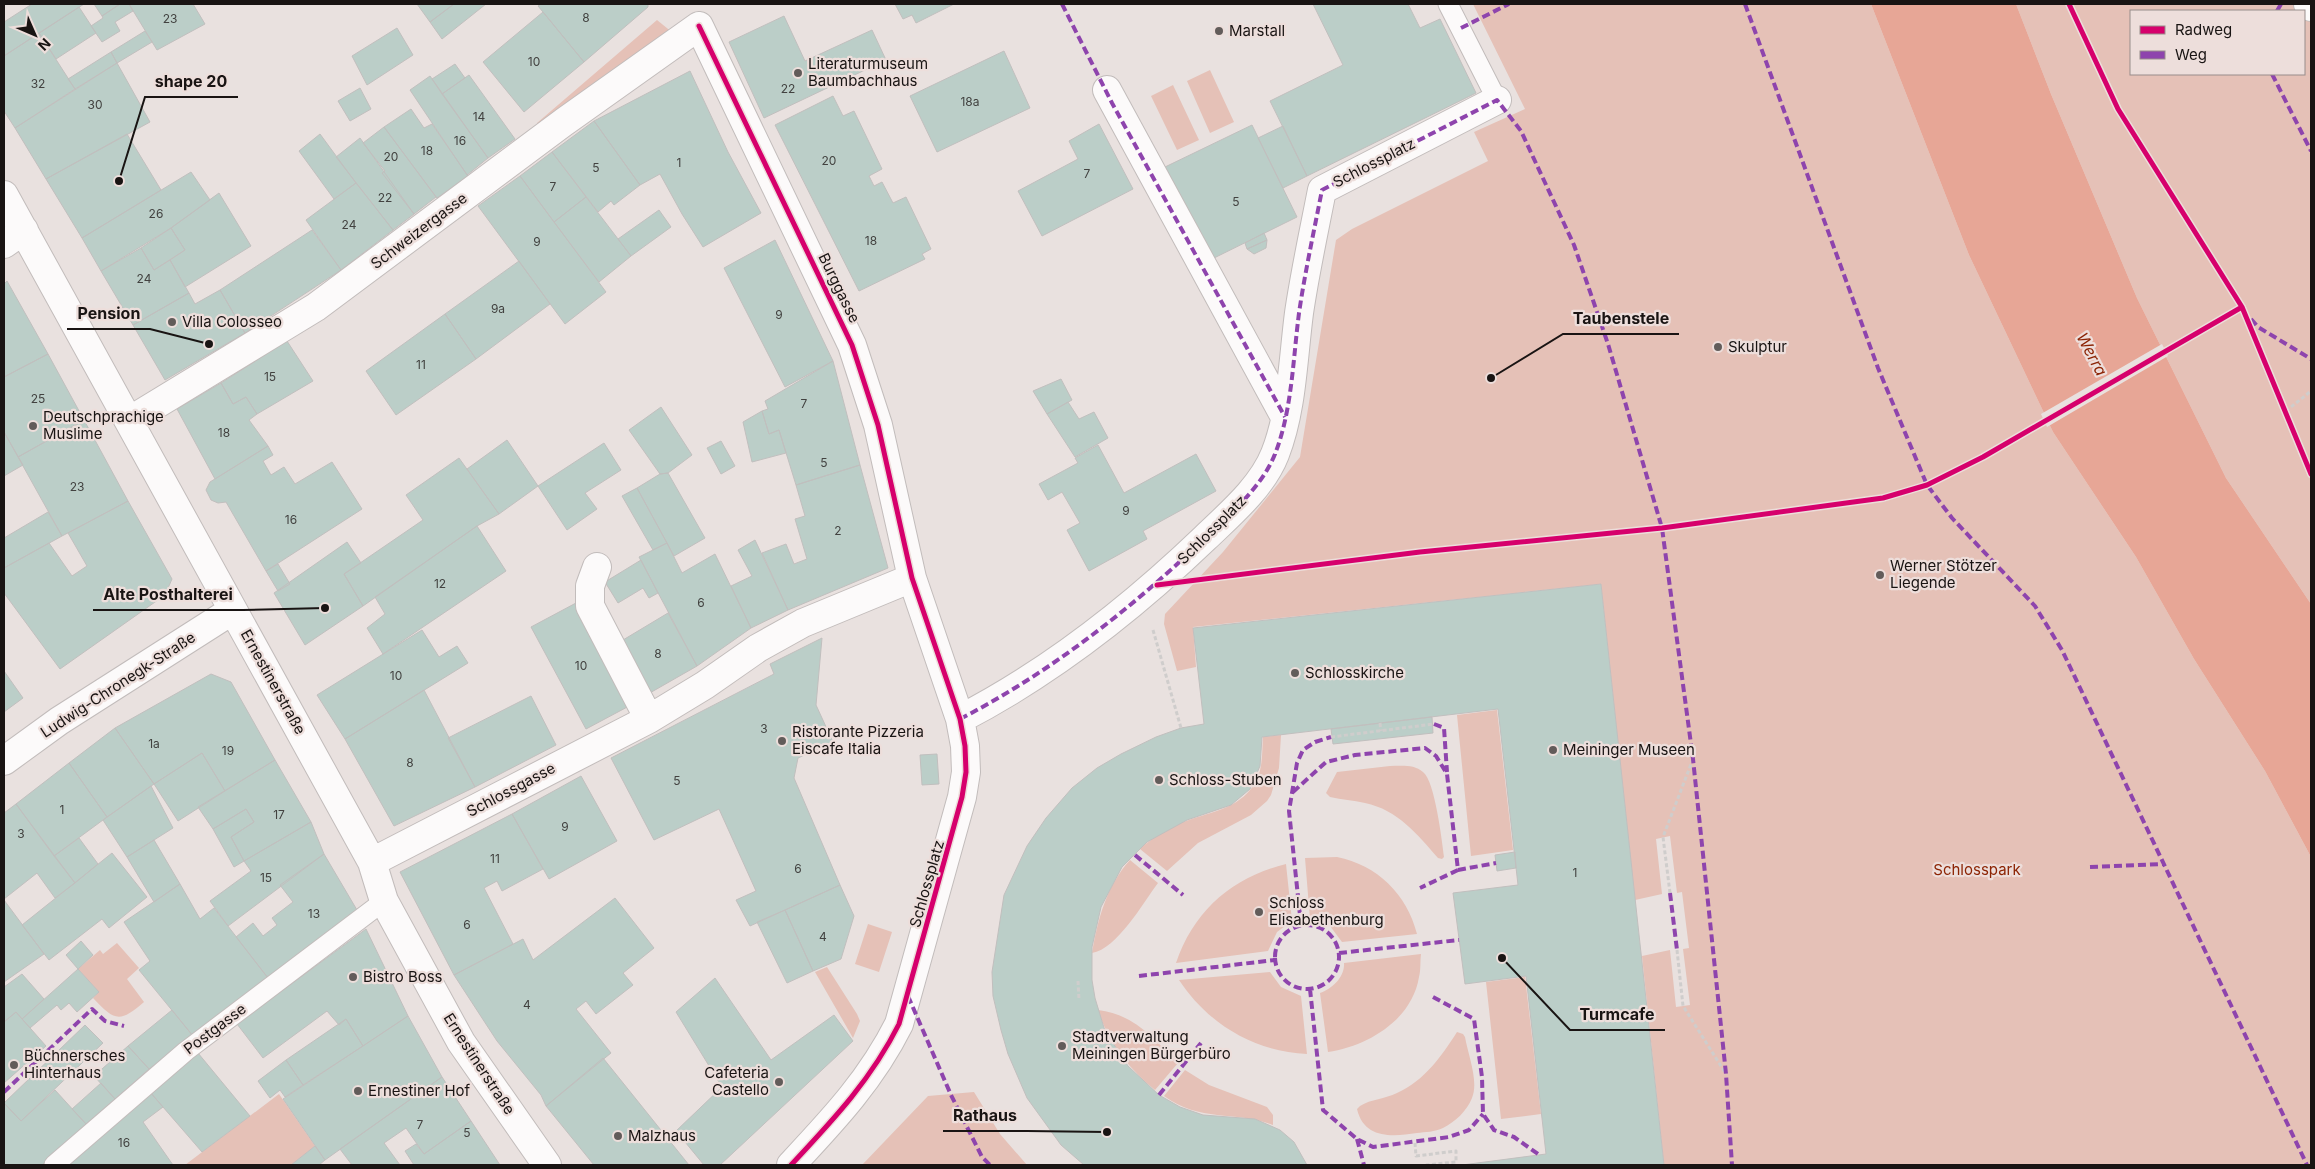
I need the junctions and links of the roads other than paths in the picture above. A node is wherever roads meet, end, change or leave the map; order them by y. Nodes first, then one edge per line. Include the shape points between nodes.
1 (1448, 4) edge
2 (2308, 4) edge
3 (2311, 7) edge
4 (700, 15) edge
5 (1106, 90) dead end
6 (1496, 100) joint
7 (4, 195) edge
8 (14, 237) edge
9 (1285, 417) junction
10 (129, 421) junction
11 (597, 567) dead end
12 (912, 578) junction
13 (233, 610) junction
14 (649, 719) junction
15 (960, 719) junction
16 (4, 761) edge
17 (372, 862) junction
18 (384, 901) junction
19 (54, 1165) edge
20 (547, 1165) edge
21 (791, 1165) edge

1 - 6 lane
2 - 3 street
4 - 10 street, Schweizergasse via 564,122 316,307
4 - 12 street, Burggasse via 852,345 878,425
5 - 9 street
6 - 9 street, Schlossplatz via 1322,190 1301,298
7 - 8 street, Ernestinerstraße
8 - 10 street, Ernestinerstraße
9 - 15 street, Schlossplatz via 1274,455 1254,487 1143,597 1112,623 1000,699
10 - 13 street, Ernestinerstraße
11 - 14 street via 590,586 590,606
12 - 14 street, Schlossgasse via 803,623 758,648 705,686
12 - 15 street, Schlossplatz
13 - 16 street, Ludwig-Chronegk-Straße via 59,721
13 - 17 street, Ernestinerstraße
14 - 17 street, Schlossgasse
15 - 21 street, Schlossplatz via 966,746 962,797 899,1024 885,1053 851,1101
17 - 18 street, Ernestinerstraße
18 - 19 lane, Postgasse via 186,1051
18 - 20 street, Ernestinerstraße via 461,1042

